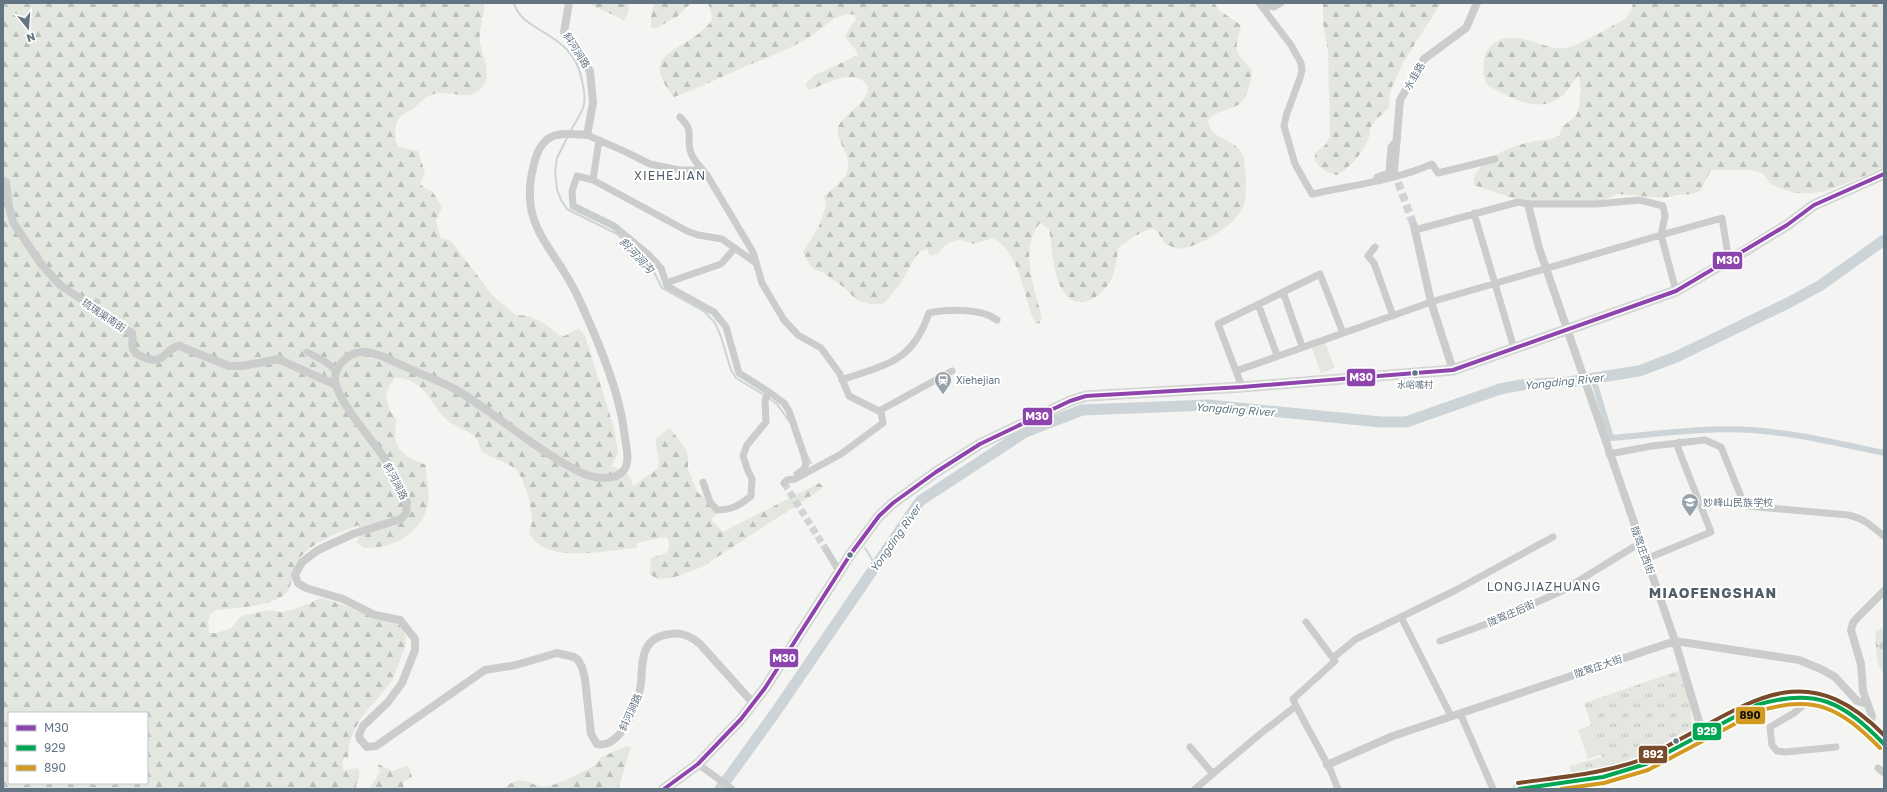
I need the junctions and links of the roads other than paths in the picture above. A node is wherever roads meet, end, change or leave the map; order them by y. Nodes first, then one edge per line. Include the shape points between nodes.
1 (569, 3) edge
2 (1281, 3) edge
3 (1477, 3) edge
4 (1260, 4) edge
5 (680, 117) dead end
6 (587, 135) junction
7 (598, 140) junction
8 (1397, 140) junction
9 (1495, 159) dead end
10 (1394, 171) tunnel mouth
11 (1884, 174) edge
12 (707, 175) junction
13 (593, 180) junction
14 (3, 181) edge
15 (1362, 184) junction
16 (1528, 204) junction
17 (1474, 213) junction
18 (1414, 228) joint
19 (1661, 235) junction
20 (1375, 247) dead end
21 (735, 248) junction
22 (1729, 261) junction
23 (756, 263) junction
24 (1546, 269) junction
25 (666, 283) junction
26 (1494, 285) junction
27 (1676, 290) junction
28 (1283, 292) junction
29 (1431, 302) junction
30 (1258, 304) junction
31 (1393, 316) junction
32 (997, 320) dead end
33 (1569, 331) junction
34 (1343, 333) junction
35 (1302, 346) junction
36 (1514, 348) junction
37 (307, 352) dead end
38 (1277, 355) junction
39 (1452, 370) junction
40 (337, 371) junction
41 (952, 371) dead end
42 (1236, 371) junction
43 (842, 380) junction
44 (336, 385) junction
45 (1242, 387) junction
46 (767, 395) junction
47 (878, 411) junction
48 (1680, 442) junction
49 (1609, 454) junction
50 (704, 482) dead end
51 (1884, 536) edge
52 (1553, 537) dead end
53 (1640, 543) junction
54 (826, 551) tunnel mouth
55 (1646, 559) junction
56 (839, 571) junction
57 (1884, 591) edge
58 (1401, 617) junction
59 (1306, 622) dead end
60 (1675, 640) junction
61 (1440, 641) dead end
62 (1334, 657) junction
63 (1813, 697) junction
64 (753, 703) junction
65 (1867, 704) junction
66 (1296, 706) junction
67 (1460, 713) junction
68 (1451, 716) junction
69 (1869, 727) junction
70 (1703, 735) junction
71 (1884, 744) edge
72 (1190, 747) dead end
73 (1836, 747) dead end
74 (698, 764) junction
75 (1327, 765) junction
76 (1213, 774) junction
77 (664, 789) edge
78 (732, 789) edge
79 (1195, 789) edge
80 (1338, 789) edge
81 (1493, 789) edge
82 (1519, 789) edge

1 - 6 street, 斜河涧路 via 564,32 590,71 593,103
2 - 4 street via 1270,8
3 - 8 street, 水韭路 via 1466,28 1424,59 1400,100
4 - 15 street via 1291,45 1301,63 1300,78 1284,126 1295,164 1312,194
5 - 12 street via 688,125 692,156
6 - 7 street
6 - 40 street via 560,133 549,138 537,150 529,182 531,215 542,238 578,296 602,355 622,420 627,456 624,471 607,478 583,474 458,391 381,356 365,351 350,354
7 - 12 street via 650,164 679,170 695,170
7 - 13 street
8 - 10 street, 水韭路
8 - 15 street via 1390,147 1389,173
9 - 15 street via 1438,173 1432,164 1392,178
11 - 22 main road via 1814,205
12 - 23 street via 753,252
13 - 21 street via 687,231 722,239
13 - 25 street via 586,176 577,176 572,191 573,206 614,226 638,245 661,268
14 - 44 street, 琉璃渠南街 via 8,186 13,222 41,264 60,285 95,305 132,333 133,350 145,359 161,359 173,347 179,346 229,366 278,359
16 - 17 street via 1518,202
16 - 19 street via 1596,204 1640,200 1663,206 1665,216
16 - 24 street, 陇驾庄西街 via 1538,248
17 - 18 street
17 - 26 street
18 - 29 street
19 - 22 street via 1722,218
19 - 24 street
19 - 27 street
20 - 31 street via 1368,256 1374,263
21 - 23 street
21 - 25 street via 721,264
22 - 27 main road
23 - 43 street via 762,283 784,320 798,335 821,348
24 - 26 street
24 - 33 street, 陇驾庄西街
25 - 46 street via 714,312 726,327 739,373
26 - 29 street
26 - 36 street
27 - 33 main road
28 - 30 street
28 - 34 street via 1320,274
28 - 35 street
29 - 31 street
29 - 39 street
30 - 38 street
30 - 42 street via 1218,324
31 - 34 street
32 - 43 street via 991,315 977,312 942,310 929,313 922,333 903,356
33 - 36 main road
33 - 49 street, 陇驾庄西街
34 - 35 street
35 - 38 street
36 - 39 main road
37 - 40 street
38 - 42 street
39 - 45 main road
40 - 44 street
41 - 47 street
42 - 45 street
43 - 47 street via 849,396
44 - 64 street, 斜河涧路 via 362,428 386,460 408,509 401,519 353,534 318,550 298,566 295,575 298,583 306,588 334,596 376,615 400,620 415,639 415,650 402,683 388,702 363,726 360,740 364,745 376,746 485,670 516,665 557,653 568,654 578,660 585,679 591,734 596,744 608,743 618,736 633,710 640,689 646,648 658,637 675,633 692,637 700,644
45 - 56 main road via 1101,394 1070,400 980,444 893,503 866,530
46 - 47 street via 784,403 806,464 804,470 785,482 796,479 840,454 883,423 881,412
46 - 50 street via 766,422 746,445 743,456 752,479 751,496 739,506 717,510 710,502
48 - 49 street
48 - 51 street via 1705,440 1721,447 1747,506 1859,517
48 - 55 street via 1678,448 1712,532
49 - 53 street, 陇驾庄西街
52 - 58 street
53 - 55 street, 陇驾庄西街
53 - 61 street, 陇驾庄后街 via 1562,591 1497,620
54 - 56 street
55 - 60 street, 陇驾庄西街
56 - 64 main road
57 - 65 street via 1853,623 1852,630 1861,664 1863,691
58 - 62 street via 1356,639
58 - 68 street
59 - 62 street
60 - 65 street, 陇驾庄大街 via 1799,660 1835,677 1857,701
60 - 67 street, 陇驾庄大街
60 - 70 street, 陇驾庄西街
62 - 66 street via 1335,661 1293,699
63 - 69 main road via 1844,708
63 - 70 main road via 1788,696 1772,699
63 - 73 street via 1794,713 1770,727 1772,745 1777,751 1786,752
64 - 74 main road
65 - 69 street via 1872,716
66 - 75 street
66 - 76 street
67 - 68 street, 陇驾庄大街
67 - 81 street
68 - 75 street, 陇驾庄大街 via 1393,736
69 - 71 main road
70 - 82 main road via 1661,758 1627,771
72 - 76 street
74 - 77 main road
74 - 78 street
75 - 80 street
76 - 79 street

